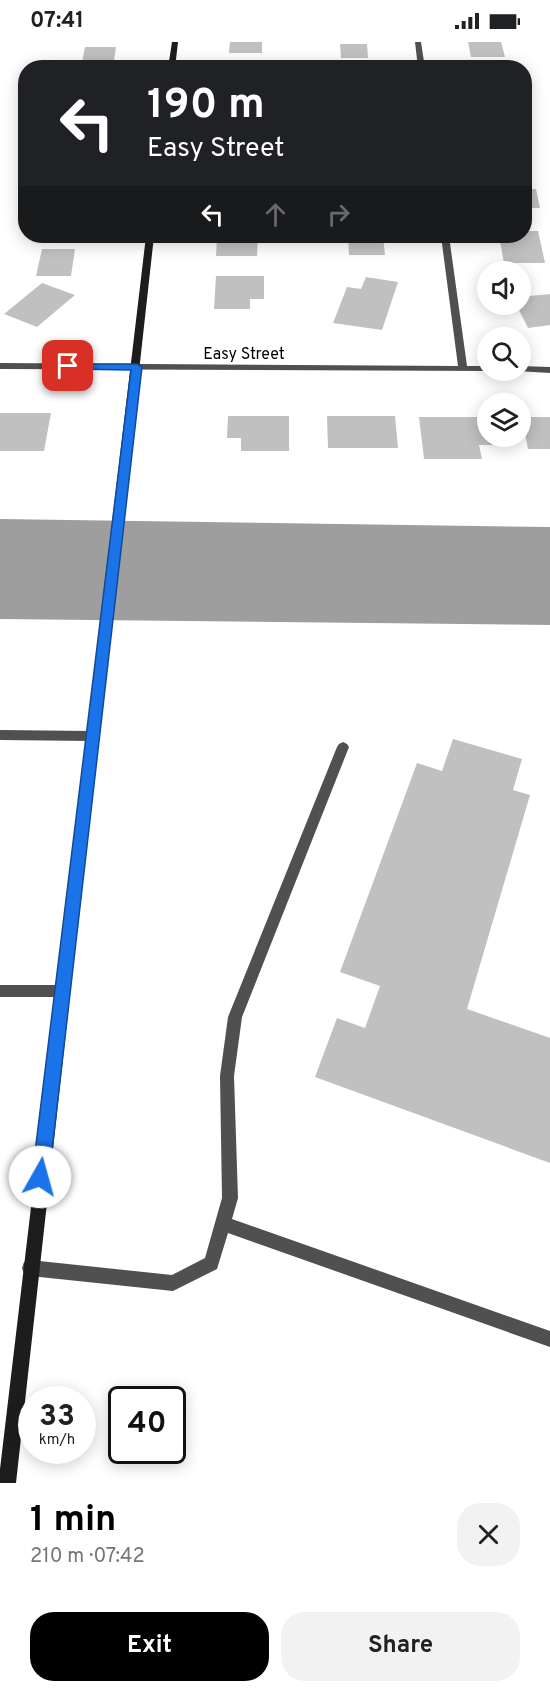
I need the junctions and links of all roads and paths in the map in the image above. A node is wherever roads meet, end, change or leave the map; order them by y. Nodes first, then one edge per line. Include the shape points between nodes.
1 (175, 42) edge
2 (418, 42) edge
3 (172, 60) edge
4 (421, 60) edge
5 (149, 243) edge
6 (446, 243) edge
7 (0, 366) edge
8 (137, 367) junction
9 (463, 369) junction
10 (477, 369) edge
11 (531, 369) edge
12 (550, 370) edge
13 (0, 735) edge
14 (92, 736) junction
15 (343, 747) dead end
16 (0, 991) edge
17 (62, 991) junction
18 (222, 1223) junction
19 (30, 1268) junction
20 (550, 1339) edge
21 (7, 1483) edge

1 - 3 street
2 - 4 street
5 - 8 street
6 - 9 street
7 - 8 street, Easy Street
8 - 9 street, Easy Street
8 - 14 street
9 - 10 street, Easy Street
11 - 12 street
13 - 14 street
14 - 17 street
15 - 18 street via 235,1017 226,1076 230,1198
16 - 17 street
17 - 19 street
18 - 19 street via 211,1263 173,1283
18 - 20 street
19 - 21 street

